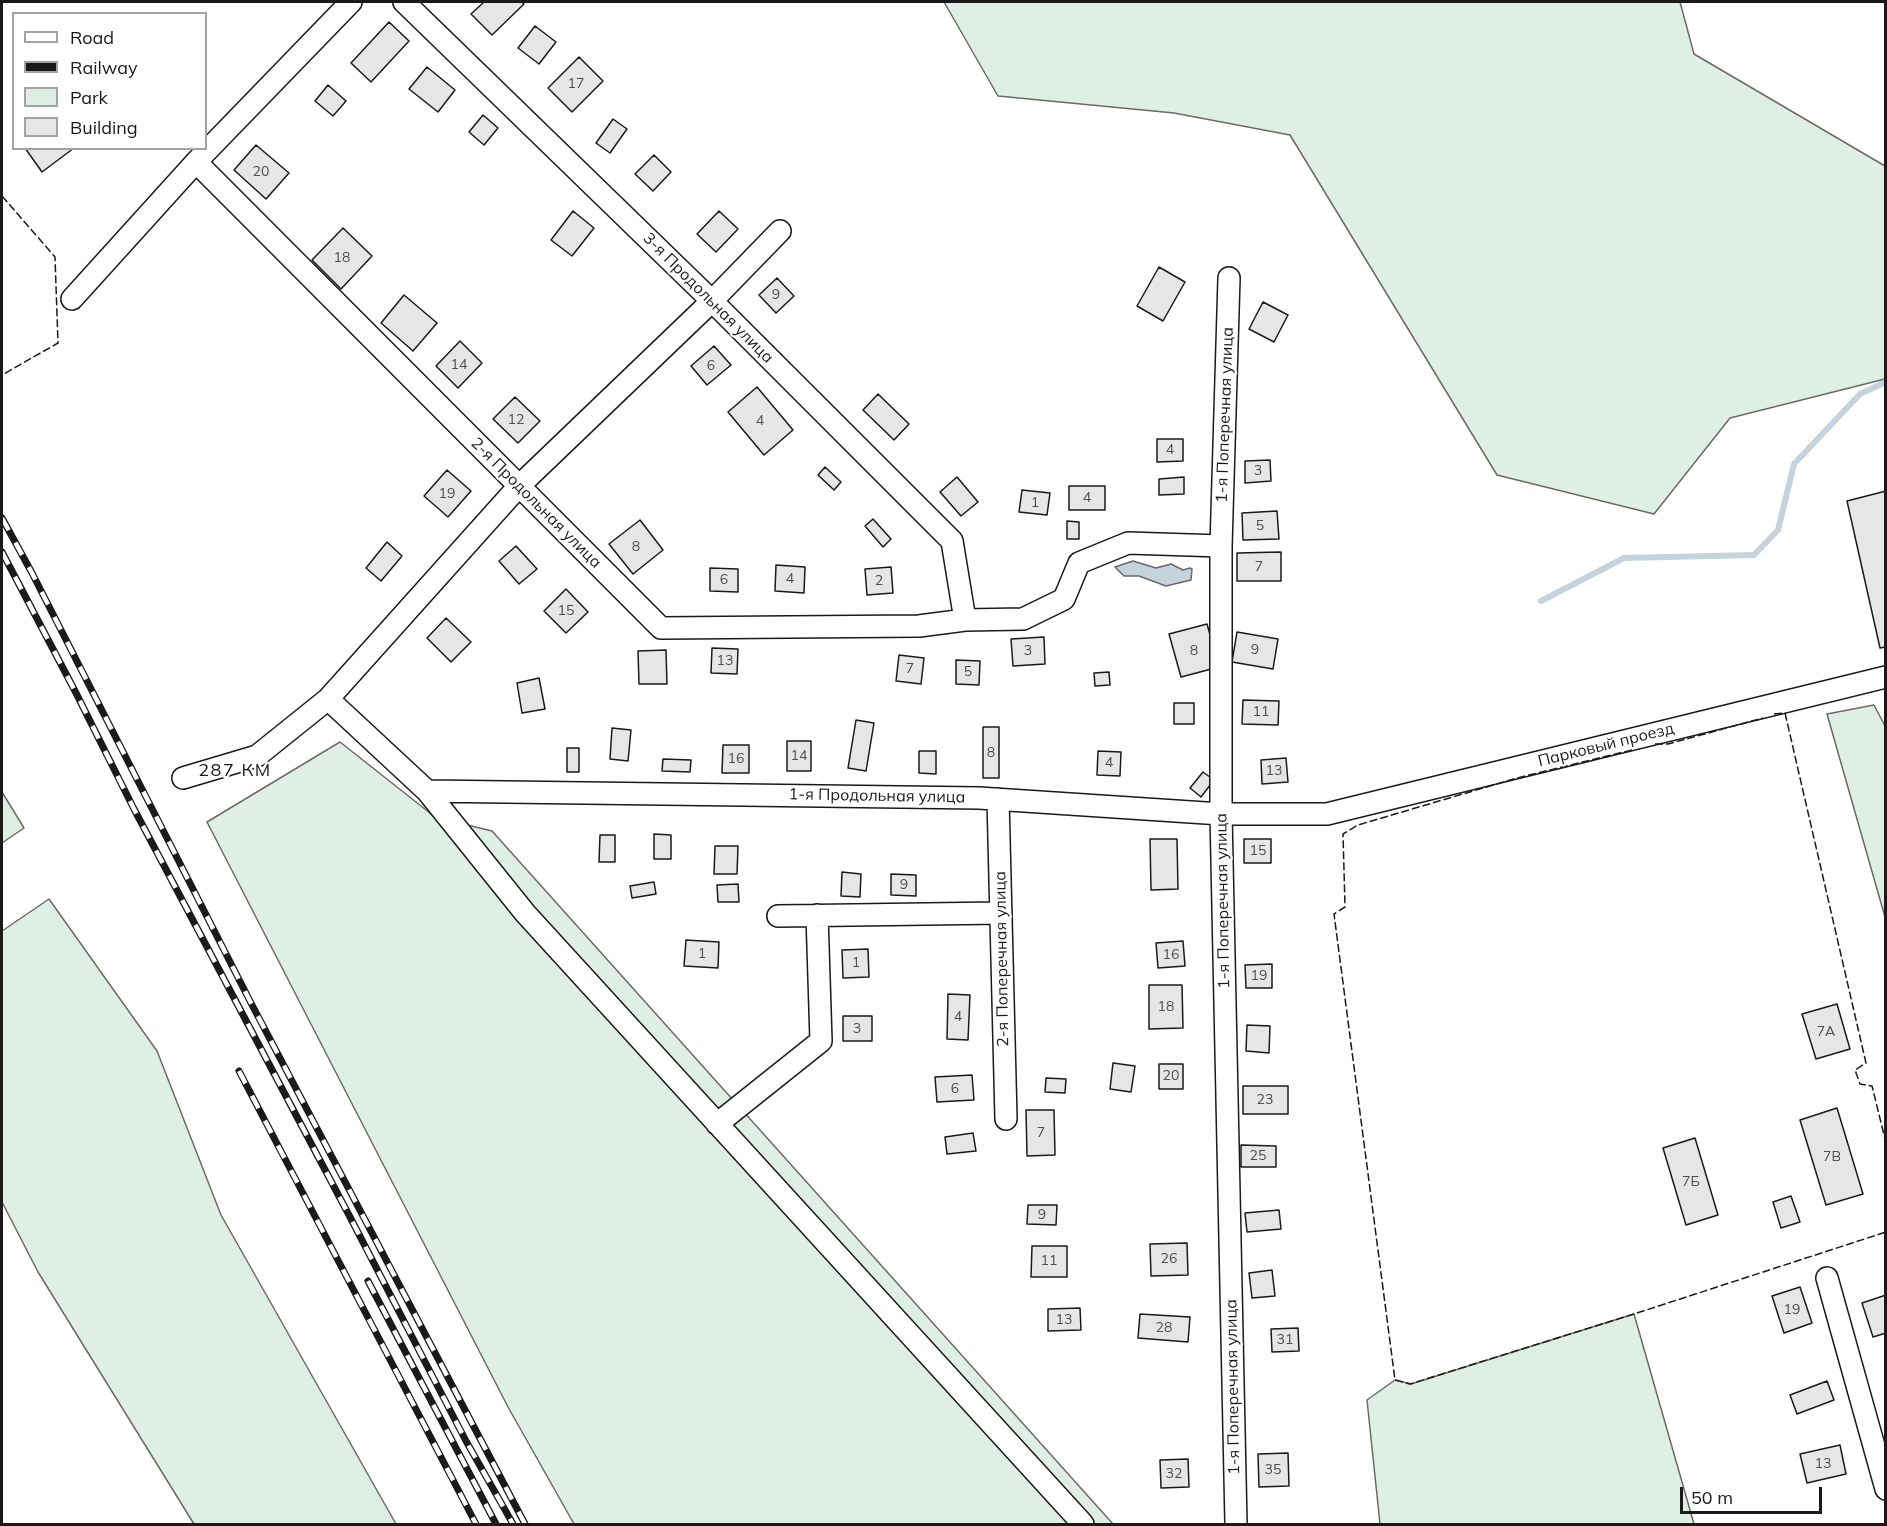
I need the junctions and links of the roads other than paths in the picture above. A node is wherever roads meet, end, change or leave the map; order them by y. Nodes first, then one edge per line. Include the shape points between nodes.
1 (351, 2) edge
2 (404, 2) edge
3 (196, 162) junction
4 (780, 231) dead end
5 (1229, 278) dead end
6 (72, 300) dead end
7 (712, 301) junction
8 (519, 486) junction
9 (1221, 546) junction
10 (964, 620) junction
11 (1886, 677) edge
12 (328, 699) junction
13 (183, 778) dead end
14 (427, 791) junction
15 (998, 799) junction
16 (1328, 813) joint
17 (1221, 814) junction
18 (1001, 914) junction
19 (817, 915) junction
20 (778, 916) dead end
21 (1006, 1119) dead end
22 (717, 1124) junction
23 (1827, 1278) dead end
24 (1886, 1490) edge
25 (1083, 1524) edge
26 (1236, 1524) edge

1 - 3 street
2 - 7 street, 3-я Продольная улица
3 - 6 street
3 - 8 street, 2-я Продольная улица
4 - 7 street
5 - 9 street, 1-я Поперечная улица
7 - 8 street
7 - 10 street, 3-я Продольная улица via 952,541
8 - 10 street, 2-я Продольная улица via 660,628 919,626
8 - 12 street
9 - 10 street, 2-я Продольная улица via 1128,543 1080,563 1064,599 1023,619
9 - 17 street, 1-я Поперечная улица
11 - 16 street, Парковый проезд
12 - 13 street via 257,756
12 - 14 street
14 - 15 street, 1-я Продольная улица
14 - 22 street via 525,913
15 - 17 street, 1-я Продольная улица
15 - 18 street, 2-я Поперечная улица
16 - 17 street, 1-я Продольная улица
17 - 26 street, 1-я Поперечная улица
18 - 19 street
18 - 21 street, 2-я Поперечная улица
19 - 20 street
19 - 22 street via 821,1041
22 - 25 street
23 - 24 street

